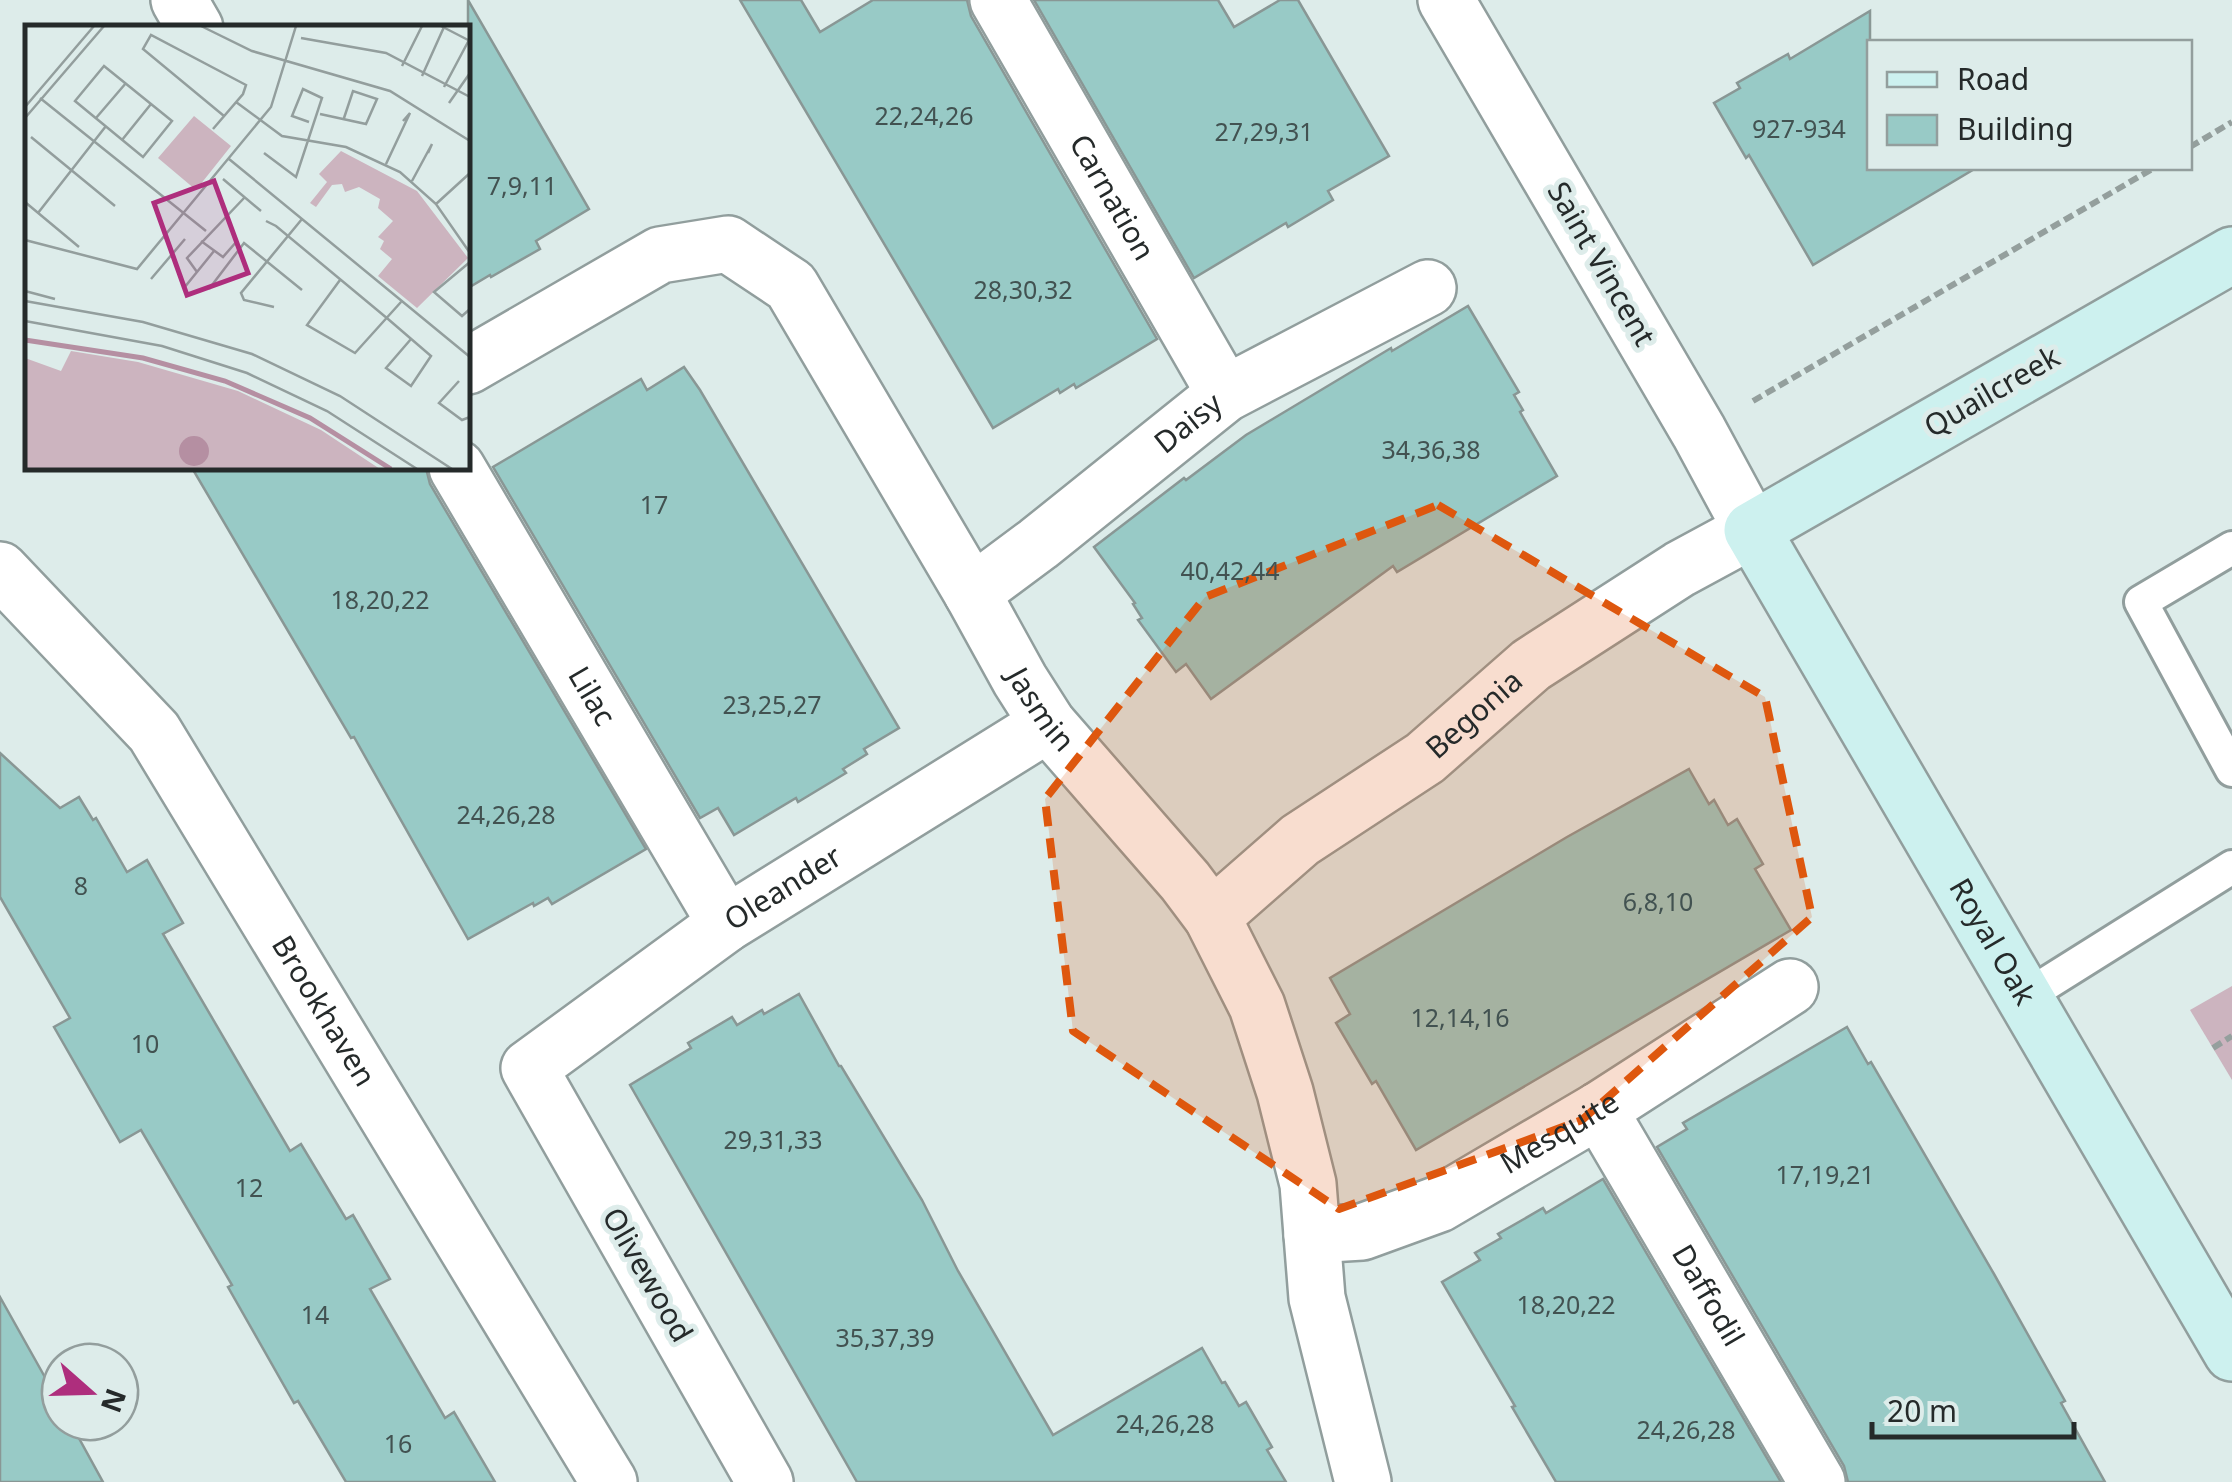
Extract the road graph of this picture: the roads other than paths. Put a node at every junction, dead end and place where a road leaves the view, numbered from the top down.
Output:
1 (178, 0) edge
2 (998, 0) edge
3 (1446, 0) edge
4 (193, 25) edge
5 (2232, 254) edge
6 (1428, 288) dead end
7 (470, 365) edge
8 (1225, 394) junction
9 (458, 470) edge
10 (1752, 530) junction
11 (2232, 548) edge
12 (0, 570) edge
13 (972, 593) junction
14 (1048, 724) junction
15 (2232, 770) edge
16 (2232, 868) edge
17 (1212, 917) junction
18 (726, 924) junction
19 (1790, 987) dead end
20 (2024, 997) junction
21 (529, 1068) joint
22 (1599, 1110) junction
23 (1312, 1235) junction
24 (2232, 1353) edge
25 (609, 1482) edge
26 (765, 1482) edge
27 (1363, 1482) edge
28 (1817, 1482) edge

1 - 4 street
2 - 8 street, Carnation
3 - 10 street, Saint Vincent
5 - 10 street, Quailcreek
6 - 8 street, Daisy
7 - 13 street, Jasmin
8 - 13 street, Daisy
9 - 18 street, Lilac
10 - 17 street, Begonia
10 - 20 street, Royal Oak
11 - 15 lane
12 - 25 street, Brookhaven
13 - 14 street, Jasmin
14 - 17 street, Jasmin
14 - 18 street, Oleander
16 - 20 lane
17 - 23 street, Jasmin
18 - 21 street, Oleander
19 - 22 street, Mesquite
20 - 24 street, Royal Oak
21 - 26 street, Olivewood
22 - 23 street, Mesquite
22 - 28 street, Daffodil
23 - 27 street, Jasmin

